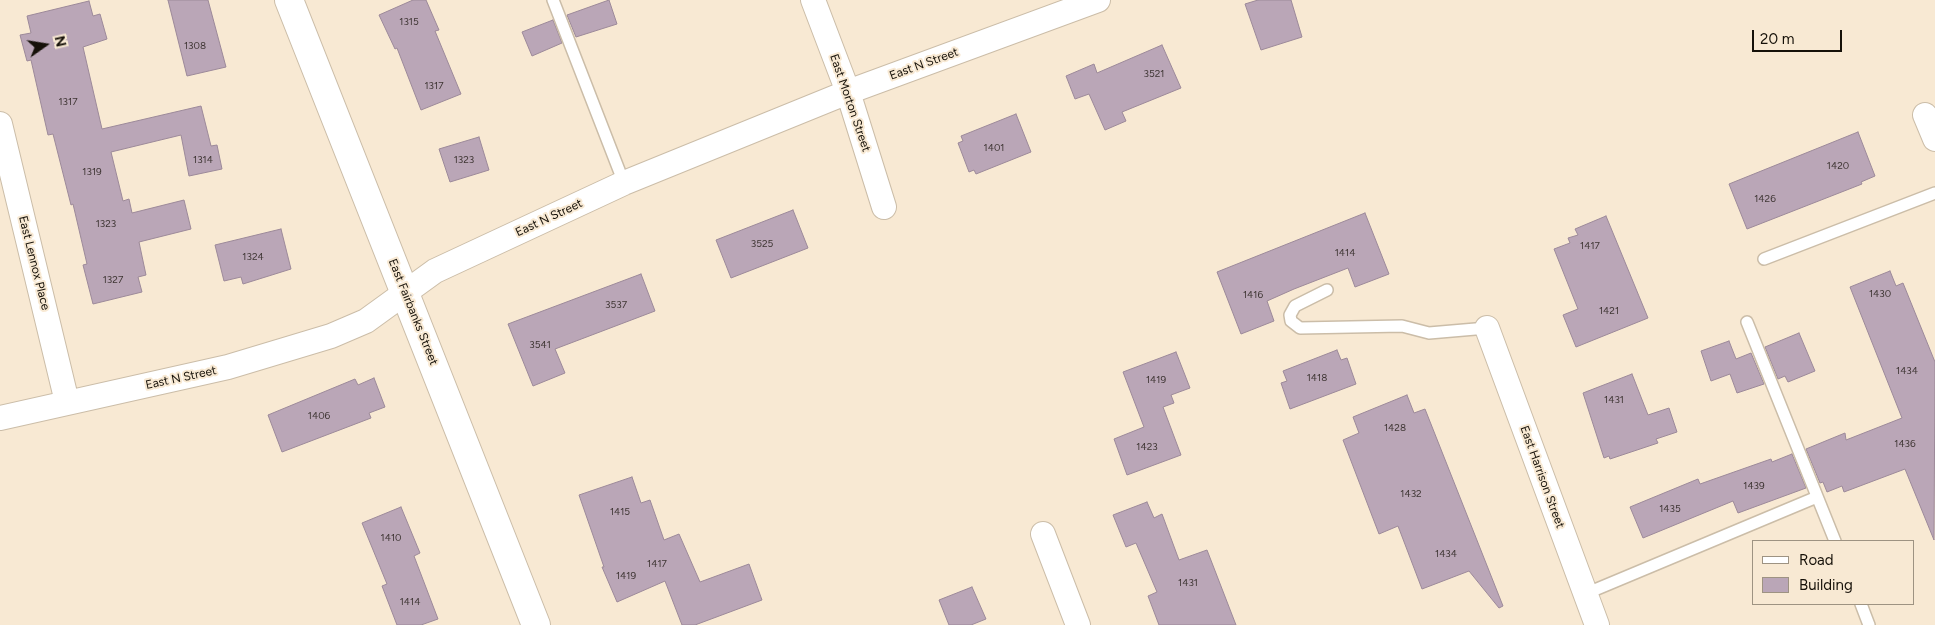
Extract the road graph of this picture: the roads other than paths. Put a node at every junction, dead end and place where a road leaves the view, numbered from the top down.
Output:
1 (289, 0) edge
2 (554, 0) edge
3 (813, 0) edge
4 (1091, 1) edge
5 (848, 92) junction
6 (1925, 115) dead end
7 (1, 135) edge
8 (1935, 139) edge
9 (624, 183) junction
10 (1935, 193) edge
11 (884, 206) dead end
12 (1764, 259) dead end
13 (1327, 290) dead end
14 (405, 293) junction
15 (1747, 322) dead end
16 (1487, 328) joint
17 (67, 402) junction
18 (0, 418) edge
19 (1817, 497) junction
20 (1043, 534) dead end
21 (1835, 540) edge
22 (1585, 594) junction
23 (1861, 605) edge
24 (536, 625) edge
25 (1078, 625) edge
26 (1596, 625) edge
27 (1869, 625) edge

1 - 14 street, East Fairbanks Street
2 - 9 lane
3 - 5 street, East Morton Street
4 - 5 street, East N Street
5 - 9 street, East N Street
5 - 11 street, East Morton Street
6 - 8 street
7 - 17 street, East Lennox Place
9 - 14 street, East N Street
10 - 12 lane
13 - 16 lane
14 - 17 street, East N Street
14 - 24 street, East Fairbanks Street
15 - 19 lane
16 - 22 street, East Harrison Street
17 - 18 street, East N Street
19 - 21 lane
19 - 22 lane
20 - 25 street
22 - 26 street, East Harrison Street
23 - 27 lane

